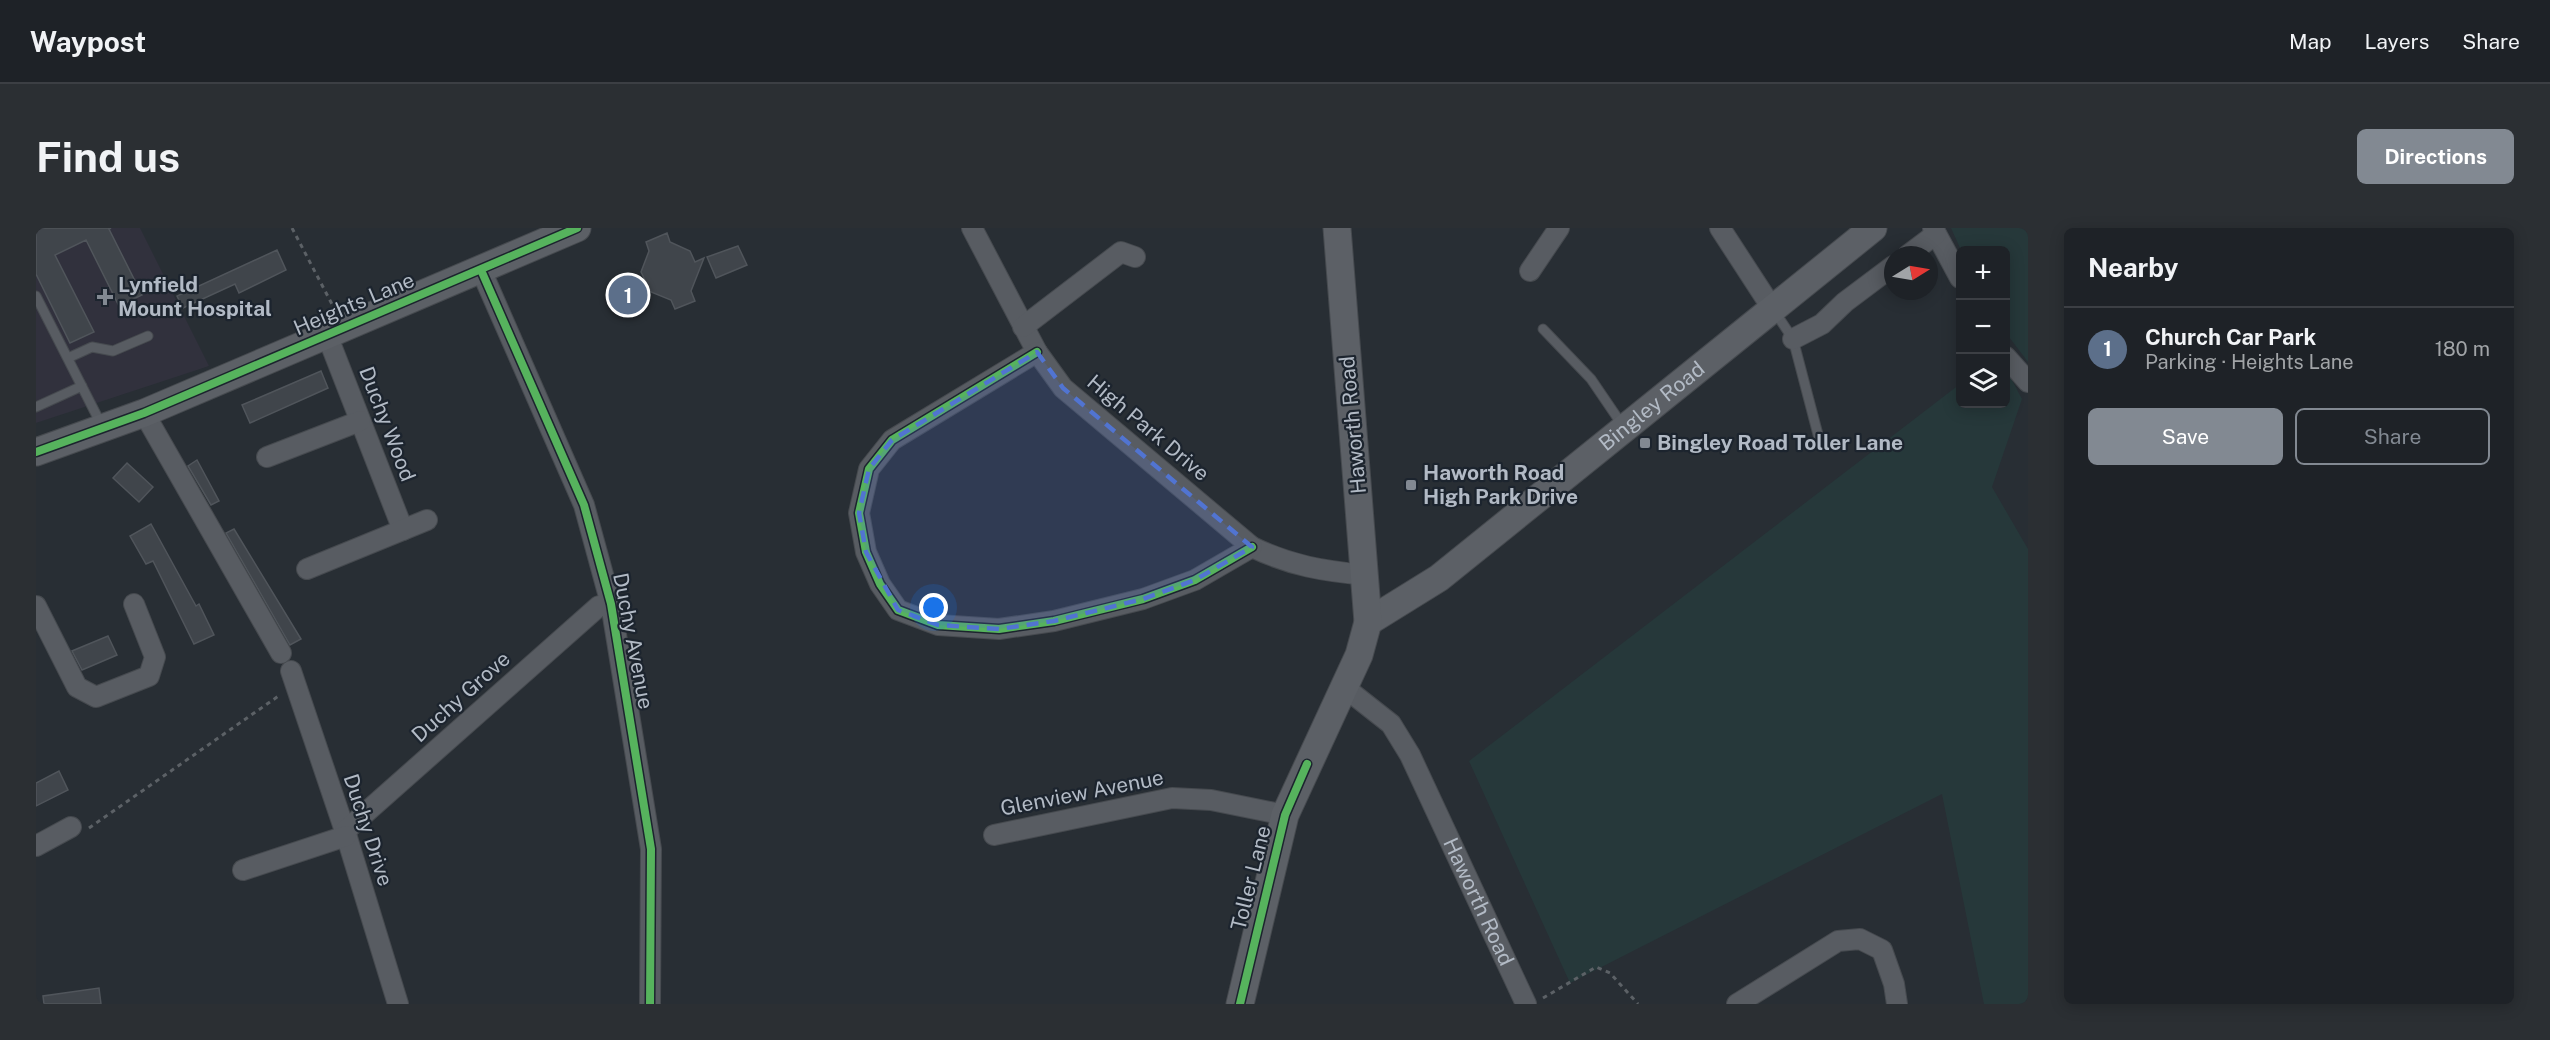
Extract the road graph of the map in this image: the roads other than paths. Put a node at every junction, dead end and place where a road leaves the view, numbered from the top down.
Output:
1 (577, 228) edge
2 (972, 228) edge
3 (1337, 228) edge
4 (1559, 228) edge
5 (1720, 228) edge
6 (1873, 228) edge
7 (1935, 231) edge
8 (1918, 246) edge
9 (1135, 257) dead end
10 (481, 270) junction
11 (1956, 270) edge
12 (1530, 271) dead end
13 (1884, 273) edge
14 (36, 296) edge
15 (1772, 308) junction
16 (1023, 327) junction
17 (1543, 329) dead end
18 (336, 332) junction
19 (148, 336) dead end
20 (1793, 339) junction
21 (1036, 352) junction
22 (68, 358) junction
23 (2010, 362) edge
24 (2028, 382) edge
25 (82, 386) junction
26 (36, 407) edge
27 (144, 413) junction
28 (360, 421) junction
29 (103, 428) junction
30 (1624, 428) junction
31 (1821, 446) dead end
32 (36, 452) edge
33 (267, 457) dead end
34 (427, 520) dead end
35 (403, 530) junction
36 (1252, 547) junction
37 (307, 569) dead end
38 (1366, 575) junction
39 (134, 604) dead end
40 (611, 604) junction
41 (36, 606) edge
42 (1368, 622) junction
43 (281, 653) dead end
44 (292, 678) road end
45 (1344, 687) junction
46 (1285, 816) junction
47 (71, 827) road end
48 (346, 834) junction
49 (994, 835) dead end
50 (36, 846) edge
51 (243, 870) dead end
52 (1534, 1001) edge
53 (398, 1004) edge
54 (650, 1004) edge
55 (1240, 1004) edge
56 (1737, 1004) edge
57 (1897, 1004) edge

1 - 10 main road, Heights Lane
2 - 16 street, High Park Drive
3 - 38 main road, Haworth Road
4 - 12 street
5 - 15 street
6 - 15 main road, Bingley Road
7 - 8 street
7 - 11 street
9 - 16 street
10 - 18 main road, Heights Lane
10 - 40 street, Duchy Avenue
13 - 20 street
14 - 22 lane
15 - 20 lane
15 - 30 main road, Bingley Road
16 - 21 street, High Park Drive
17 - 30 lane
18 - 27 main road, Heights Lane
18 - 28 street, Duchy Wood
19 - 22 lane
20 - 31 lane
21 - 36 street, High Park Drive
21 - 36 street
22 - 25 lane
23 - 24 street
25 - 26 lane
25 - 29 lane
27 - 29 main road, Heights Lane
27 - 43 street
28 - 33 street
28 - 35 street, Duchy Wood
29 - 32 main road, Heights Lane
30 - 42 main road, Bingley Road
34 - 35 street
35 - 37 street
36 - 38 street, High Park Drive
38 - 42 main road, Haworth Road
39 - 41 street
40 - 48 street, Duchy Grove
40 - 54 street, Duchy Avenue
42 - 45 main road, Toller Lane
44 - 48 street, Duchy Drive
45 - 46 main road, Toller Lane
45 - 52 street, Haworth Road
46 - 49 street, Glenview Avenue
46 - 55 main road, Toller Lane
47 - 50 street
48 - 51 street
48 - 53 street, Duchy Drive
56 - 57 street

